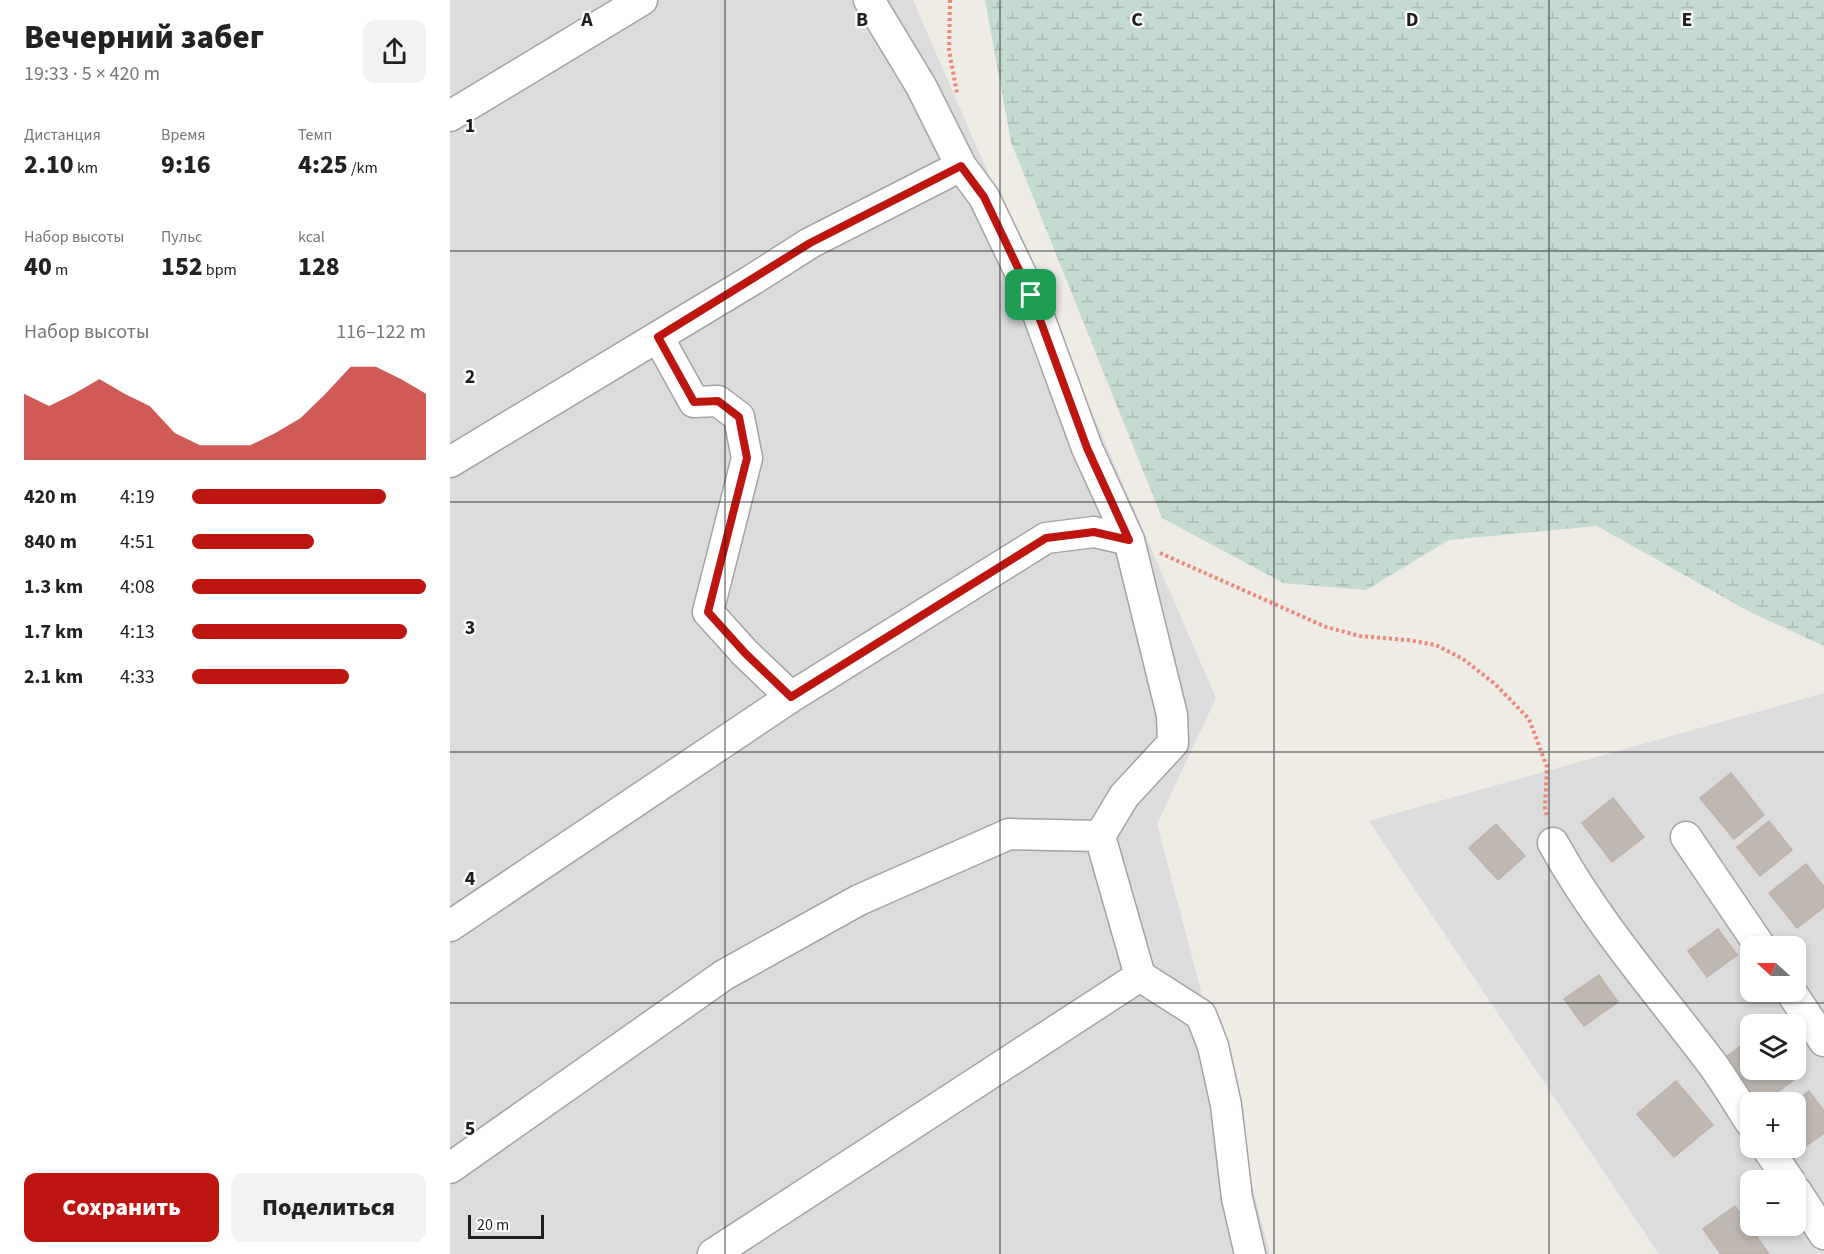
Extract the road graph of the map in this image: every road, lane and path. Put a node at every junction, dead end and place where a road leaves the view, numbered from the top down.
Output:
1 (642, 0) edge
2 (869, 0) edge
3 (950, 0) edge
4 (958, 99) dead end
5 (450, 116) edge
6 (961, 166) junction
7 (658, 337) junction
8 (450, 462) edge
9 (1129, 540) junction
10 (791, 697) junction
11 (1100, 836) junction
12 (1686, 837) dead end
13 (1553, 843) joint
14 (450, 926) edge
15 (1753, 936) edge
16 (1140, 976) junction
17 (1798, 1002) edge
18 (1824, 1041) edge
19 (1740, 1106) edge
20 (450, 1168) edge
21 (1806, 1206) edge
22 (1824, 1234) edge
23 (713, 1254) edge
24 (1250, 1254) edge

1 - 5 street
2 - 6 street
3 - 4 path
6 - 7 street
6 - 9 street
7 - 8 street
7 - 10 street
9 - 10 street
9 - 11 street
9 - 13 path
10 - 14 street
11 - 16 street
11 - 20 street
12 - 15 street
13 - 19 street
16 - 23 street
16 - 24 street
17 - 18 street
21 - 22 street

